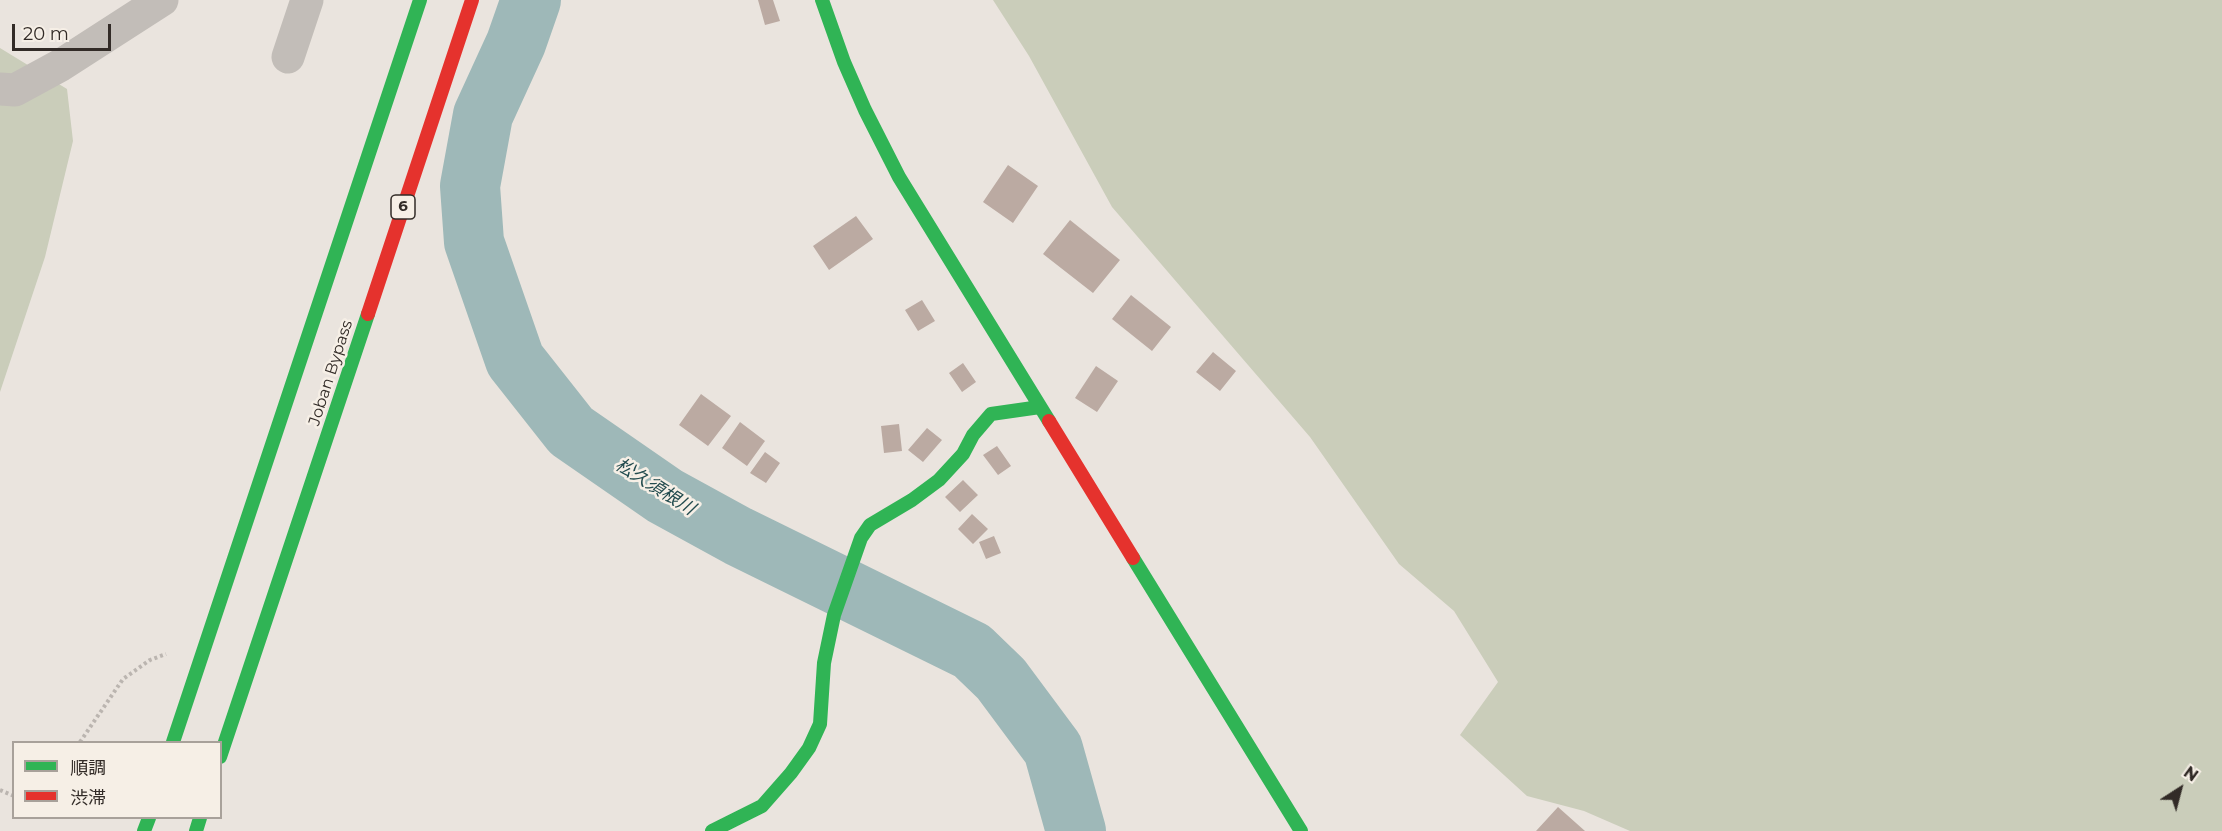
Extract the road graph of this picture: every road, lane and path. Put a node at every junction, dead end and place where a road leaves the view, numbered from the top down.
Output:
1 (162, 0) edge
2 (307, 0) edge
3 (420, 0) edge
4 (472, 0) edge
5 (822, 0) edge
6 (288, 57) dead end
7 (0, 89) edge
8 (1040, 406) junction
9 (166, 654) dead end
10 (81, 741) edge
11 (173, 741) edge
12 (222, 751) edge
13 (712, 831) edge
14 (1301, 831) edge

1 - 7 street
2 - 6 street
3 - 11 main road, Joban Bypass
4 - 12 main road, Joban Bypass / 6
5 - 8 main road
8 - 13 main road
8 - 14 main road
9 - 10 path

